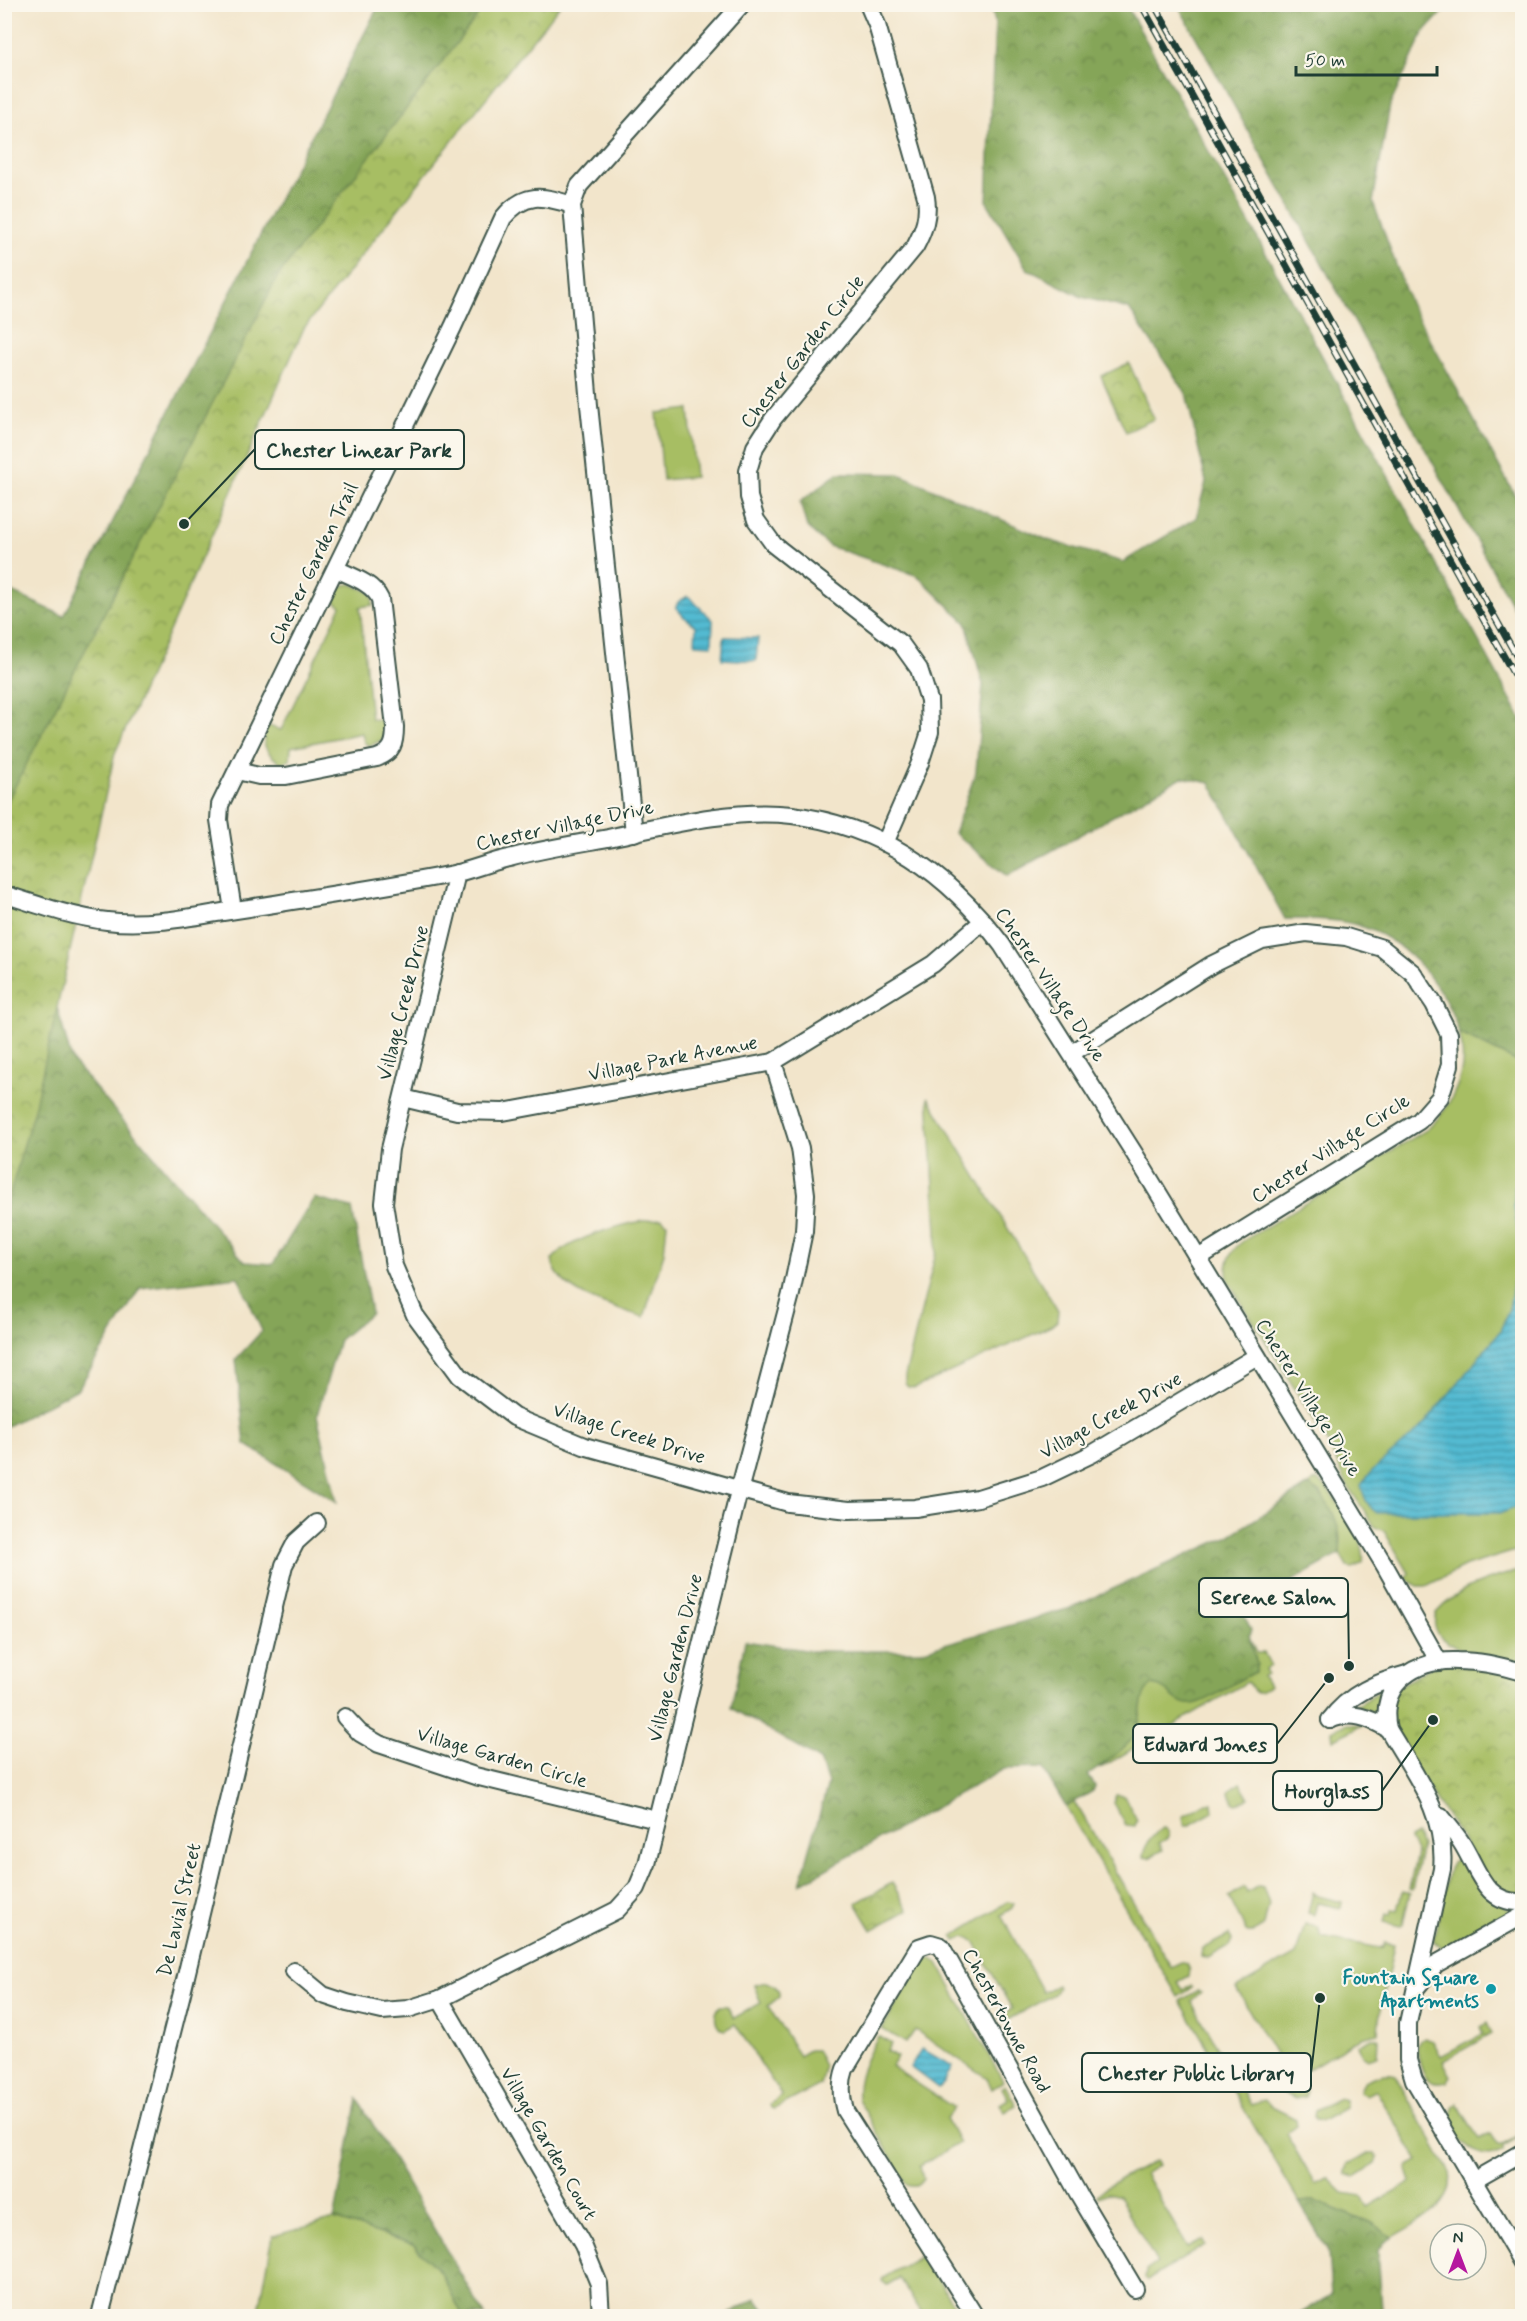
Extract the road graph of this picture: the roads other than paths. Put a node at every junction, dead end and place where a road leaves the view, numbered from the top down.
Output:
1 (742, 4) edge
2 (868, 4) edge
3 (572, 205) junction
4 (336, 569) junction
5 (237, 771) junction
6 (633, 832) junction
7 (885, 843) junction
8 (457, 873) junction
9 (4, 894) edge
10 (233, 910) junction
11 (983, 921) junction
12 (1072, 1053) junction
13 (773, 1062) junction
14 (403, 1098) junction
15 (1198, 1258) junction
16 (1257, 1356) junction
17 (739, 1491) junction
18 (317, 1523) dead end
19 (1439, 1662) junction
20 (1522, 1672) edge
21 (1410, 1673) junction
22 (345, 1717) dead end
23 (1388, 1729) junction
24 (1434, 1808) junction
25 (657, 1820) junction
26 (1522, 1902) edge
27 (1522, 1916) edge
28 (294, 1971) dead end
29 (1414, 1991) junction
30 (440, 1999) junction
31 (1522, 2153) edge
32 (1473, 2181) junction
33 (1522, 2263) edge
34 (1135, 2289) dead end
35 (100, 2316) edge
36 (601, 2316) edge
37 (975, 2316) edge

1 - 3 street
2 - 7 street, Chester Garden Circle
3 - 4 street, Chester Garden Trail
3 - 6 street
4 - 5 street, Chester Garden Trail
4 - 5 street
5 - 10 street, Chester Garden Trail
6 - 7 street, Chester Village Drive
6 - 8 street, Chester Village Drive
7 - 11 street, Chester Village Drive
8 - 10 street, Chester Village Drive
8 - 14 street, Village Creek Drive
9 - 10 street, Chester Village Drive
11 - 12 street, Chester Village Drive
11 - 13 street, Village Park Avenue
12 - 15 street, Chester Village Drive
12 - 15 street, Chester Village Circle
13 - 14 street, Village Park Avenue
13 - 17 street, Village Garden Drive
14 - 17 street, Village Creek Drive
15 - 16 street, Chester Village Drive
16 - 17 street, Village Creek Drive
16 - 19 street, Chester Village Drive
17 - 25 street, Village Garden Drive
18 - 35 street, De Lavial Street
19 - 20 street
19 - 21 street
21 - 23 street
21 - 23 street
22 - 25 street, Village Garden Circle
23 - 24 street
24 - 26 street
24 - 29 street
25 - 30 street, Village Garden Drive
27 - 29 street
28 - 30 street, Village Garden Drive
29 - 32 street
30 - 36 street, Village Garden Court
31 - 32 street
32 - 33 street
34 - 37 street, Chestertowne Road

